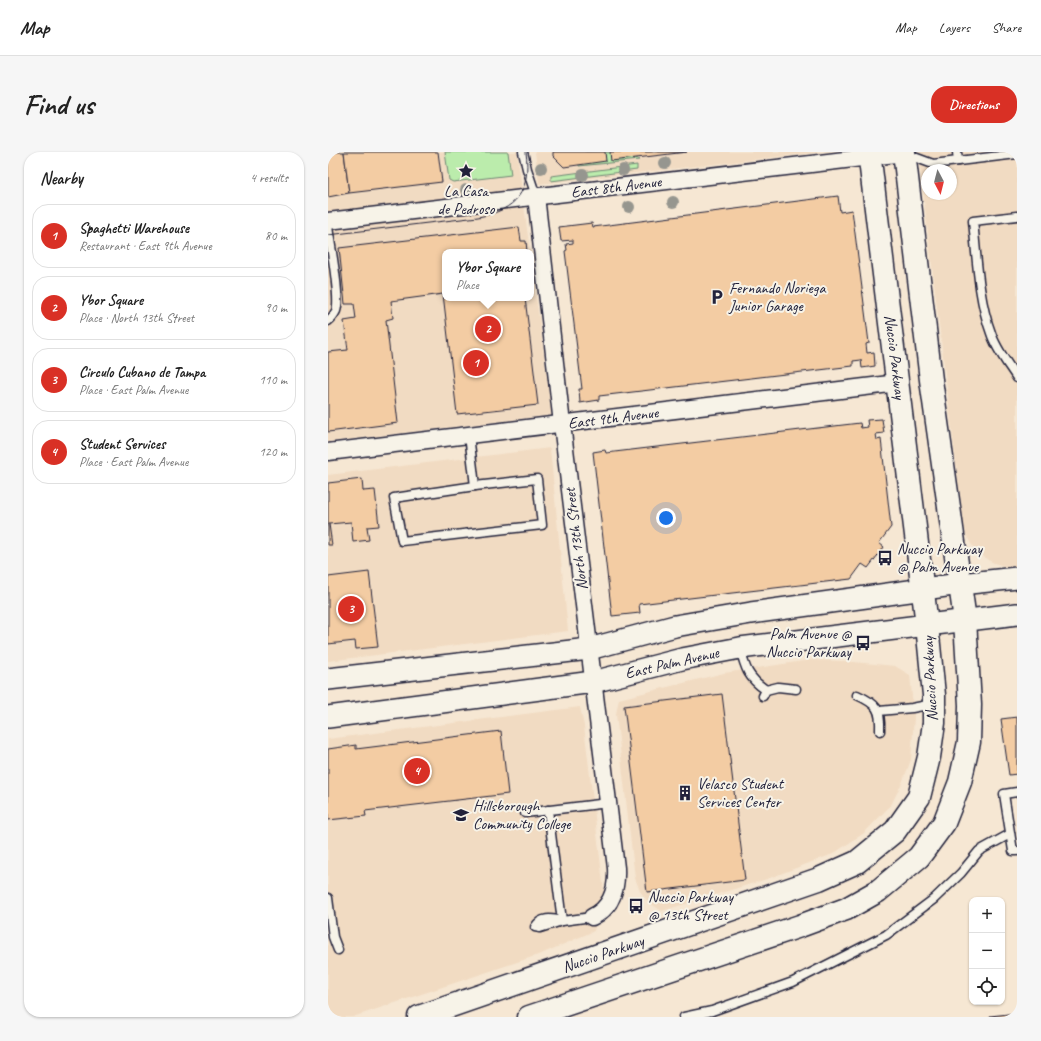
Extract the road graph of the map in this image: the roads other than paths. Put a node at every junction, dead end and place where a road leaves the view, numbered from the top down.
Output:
1 (524, 152) edge
2 (905, 152) edge
3 (957, 152) edge
4 (1017, 154) edge
5 (869, 155) edge
6 (958, 161) junction
7 (536, 196) junction
8 (1017, 216) edge
9 (328, 221) edge
10 (328, 226) edge
11 (328, 321) edge
12 (1017, 378) edge
13 (898, 383) junction
14 (562, 424) junction
15 (469, 435) junction
16 (328, 452) edge
17 (475, 486) junction
18 (1017, 578) edge
19 (960, 584) junction
20 (922, 590) junction
21 (1017, 614) edge
22 (965, 620) junction
23 (927, 625) junction
24 (740, 648) junction
25 (589, 649) junction
26 (328, 679) edge
27 (593, 682) junction
28 (796, 689) dead end
29 (857, 695) dead end
30 (934, 704) junction
31 (879, 711) junction
32 (328, 717) edge
33 (880, 731) dead end
34 (1017, 792) edge
35 (608, 803) junction
36 (548, 810) junction
37 (525, 813) dead end
38 (1010, 834) junction
39 (1017, 851) edge
40 (328, 898) edge
41 (329, 914) edge
42 (592, 917) joint
43 (338, 950) dead end
44 (419, 1017) edge
45 (529, 1017) edge
46 (684, 1017) edge

1 - 7 lane, North 13th Street
2 - 5 street, East 8th Avenue
2 - 6 lane
2 - 19 main road, Nuccio Parkway
3 - 6 lane
4 - 6 lane
5 - 7 street, East 8th Avenue
5 - 13 main road, Nuccio Parkway
7 - 9 street, East 8th Avenue
7 - 14 street, North 13th Street
8 - 12 lane
10 - 11 lane
13 - 14 street, East 9th Avenue
13 - 20 main road, Nuccio Parkway
14 - 15 street, East 9th Avenue
14 - 25 street, North 13th Street
15 - 16 street, East 9th Avenue
15 - 17 lane
17 - 17 lane
18 - 19 street, East Palm Avenue
19 - 20 street, East Palm Avenue
19 - 22 main road, Nuccio Parkway
20 - 23 main road, Nuccio Parkway
20 - 25 street, East Palm Avenue
21 - 22 street, East Palm Avenue
22 - 23 street, East Palm Avenue
22 - 45 main road, Nuccio Parkway
23 - 24 street, East Palm Avenue
23 - 30 main road, Nuccio Parkway
24 - 27 street, East Palm Avenue
24 - 28 lane
25 - 26 street, East Palm Avenue
25 - 27 street, North 13th Street
27 - 32 street, East Palm Avenue
27 - 35 street, North 13th Street
29 - 31 lane
30 - 31 lane
30 - 44 main road, Nuccio Parkway
31 - 33 lane
34 - 38 lane
35 - 36 lane
35 - 42 street, North 13th Street
36 - 37 lane
36 - 42 lane
38 - 39 lane
38 - 46 lane
40 - 41 lane
41 - 43 lane

